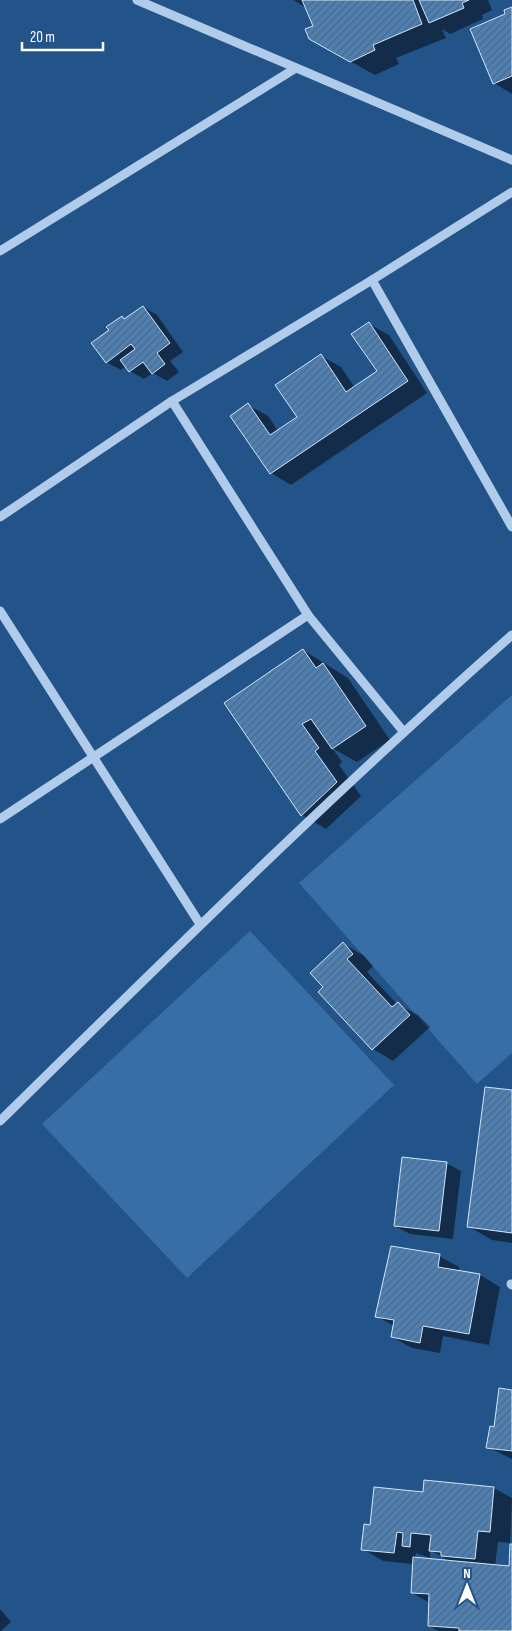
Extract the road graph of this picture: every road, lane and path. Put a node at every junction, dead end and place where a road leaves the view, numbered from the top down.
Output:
1 (137, 0) edge
2 (296, 68) junction
3 (512, 160) edge
4 (512, 192) edge
5 (0, 251) edge
6 (372, 280) junction
7 (172, 401) junction
8 (0, 517) edge
9 (512, 527) edge
10 (0, 611) edge
11 (308, 616) junction
12 (512, 635) edge
13 (403, 731) junction
14 (95, 757) junction
15 (0, 819) edge
16 (200, 924) junction
17 (0, 1121) edge

1 - 2 street
2 - 3 street
2 - 5 street
4 - 6 street
6 - 7 street
6 - 9 street
7 - 8 street
7 - 11 street
10 - 14 street
11 - 13 street
11 - 14 street
12 - 13 street
13 - 16 street
14 - 15 street
14 - 16 street
16 - 17 street

